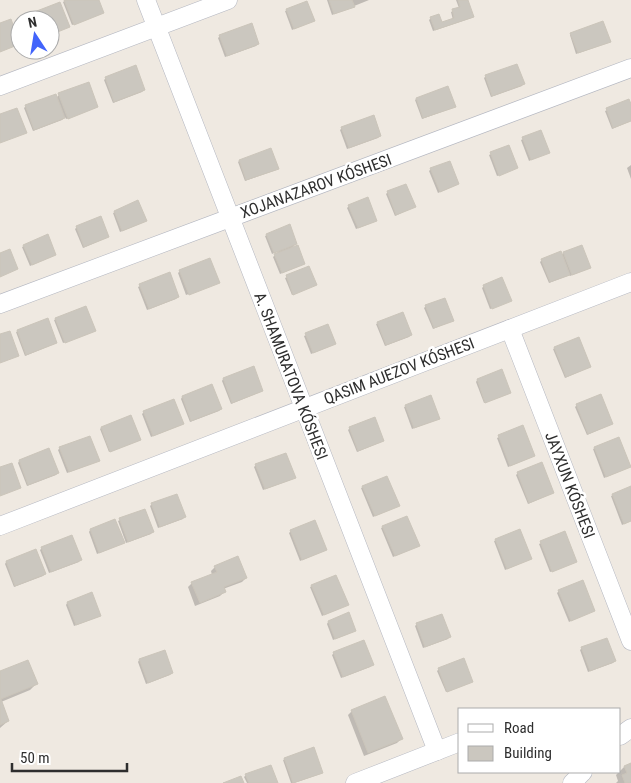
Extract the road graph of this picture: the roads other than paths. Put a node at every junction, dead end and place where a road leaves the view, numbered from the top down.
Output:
1 (146, 0) edge
2 (228, 0) edge
3 (157, 28) junction
4 (631, 68) edge
5 (0, 86) edge
6 (230, 218) junction
7 (631, 282) edge
8 (0, 304) edge
9 (510, 329) junction
10 (304, 408) junction
11 (0, 526) edge
12 (631, 641) edge
13 (458, 743) edge
14 (436, 751) junction
15 (582, 773) edge
16 (355, 783) edge
17 (572, 783) edge

1 - 3 street, A. SHAMURATOVA KÓSHESI
2 - 3 street
3 - 5 street
3 - 6 street, A. SHAMURATOVA KÓSHESI
4 - 6 street, XOJANAZAROV KÓSHESI
6 - 8 street, XOJANAZAROV KÓSHESI
6 - 10 street, A. SHAMURATOVA KÓSHESI
7 - 9 street
9 - 10 street
9 - 12 street, JAYXUN KÓSHESI
10 - 11 street
10 - 14 street, A. SHAMURATOVA KÓSHESI
13 - 14 street
14 - 16 street
15 - 17 street

